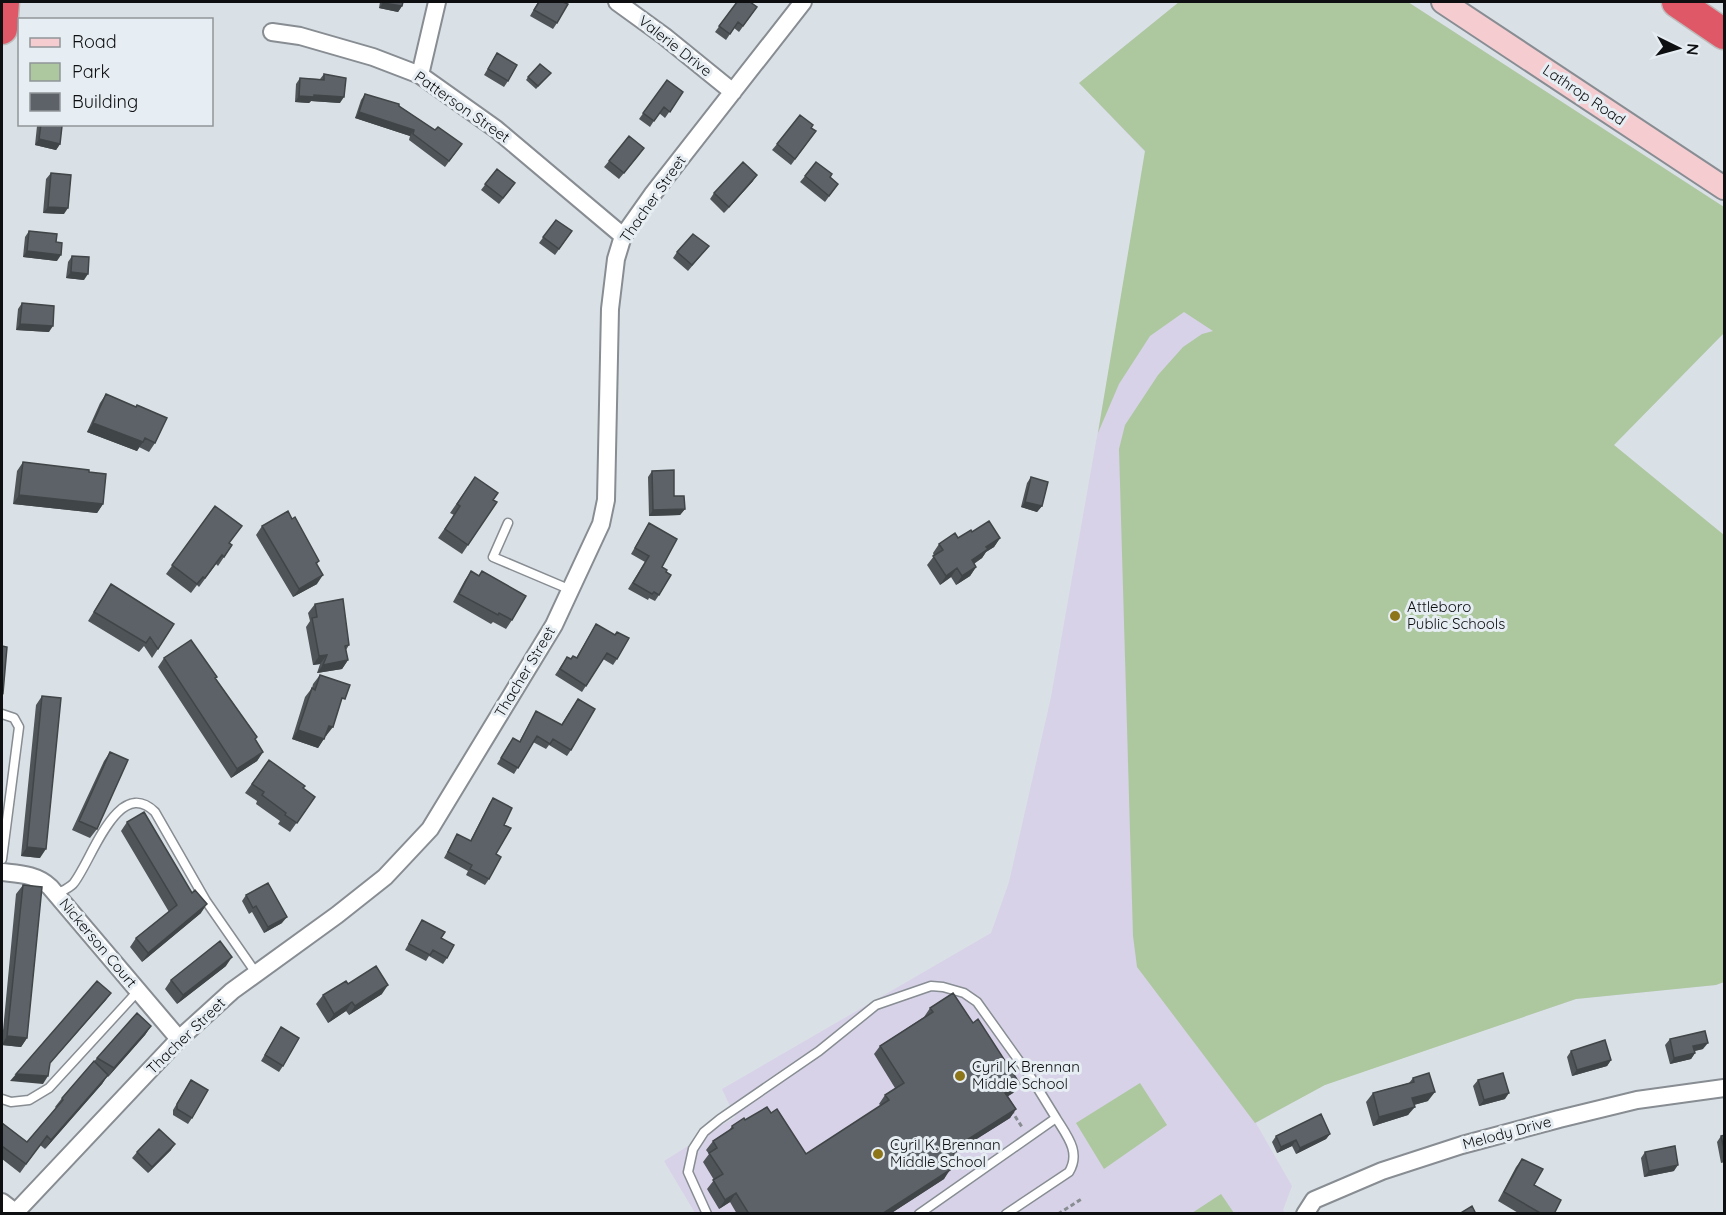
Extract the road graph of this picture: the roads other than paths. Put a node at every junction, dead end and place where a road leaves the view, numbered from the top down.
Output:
1 (437, 2) edge
2 (617, 2) edge
3 (802, 2) edge
4 (1443, 2) edge
5 (1677, 2) edge
6 (272, 32) dead end
7 (1725, 34) edge
8 (420, 75) junction
9 (733, 92) junction
10 (1725, 188) edge
11 (624, 236) junction
12 (508, 523) dead end
13 (572, 590) junction
14 (2, 714) edge
15 (2, 859) edge
16 (2, 872) edge
17 (57, 894) junction
18 (256, 973) junction
19 (138, 991) junction
20 (179, 1039) junction
21 (1725, 1088) edge
22 (2, 1099) edge
23 (1056, 1118) junction
24 (10, 1209) edge
25 (707, 1214) edge
26 (919, 1214) edge
27 (1006, 1214) edge
28 (1305, 1214) edge

1 - 8 street
2 - 9 street, Valerie Drive
3 - 9 street, Thacher Street
4 - 10 main road, Lathrop Road
5 - 7 highway
6 - 8 street, Patterson Street
8 - 11 street, Patterson Street
9 - 11 street, Thacher Street
11 - 13 street, Thacher Street
12 - 13 lane
13 - 18 street, Thacher Street
14 - 15 lane
16 - 17 street, Nickerson Court
17 - 18 lane
17 - 19 street, Nickerson Court
18 - 20 street, Thacher Street
19 - 20 street, Nickerson Court
19 - 22 lane
20 - 24 street, Thacher Street
21 - 28 street, Melody Drive
23 - 25 lane
23 - 26 lane
23 - 27 lane

